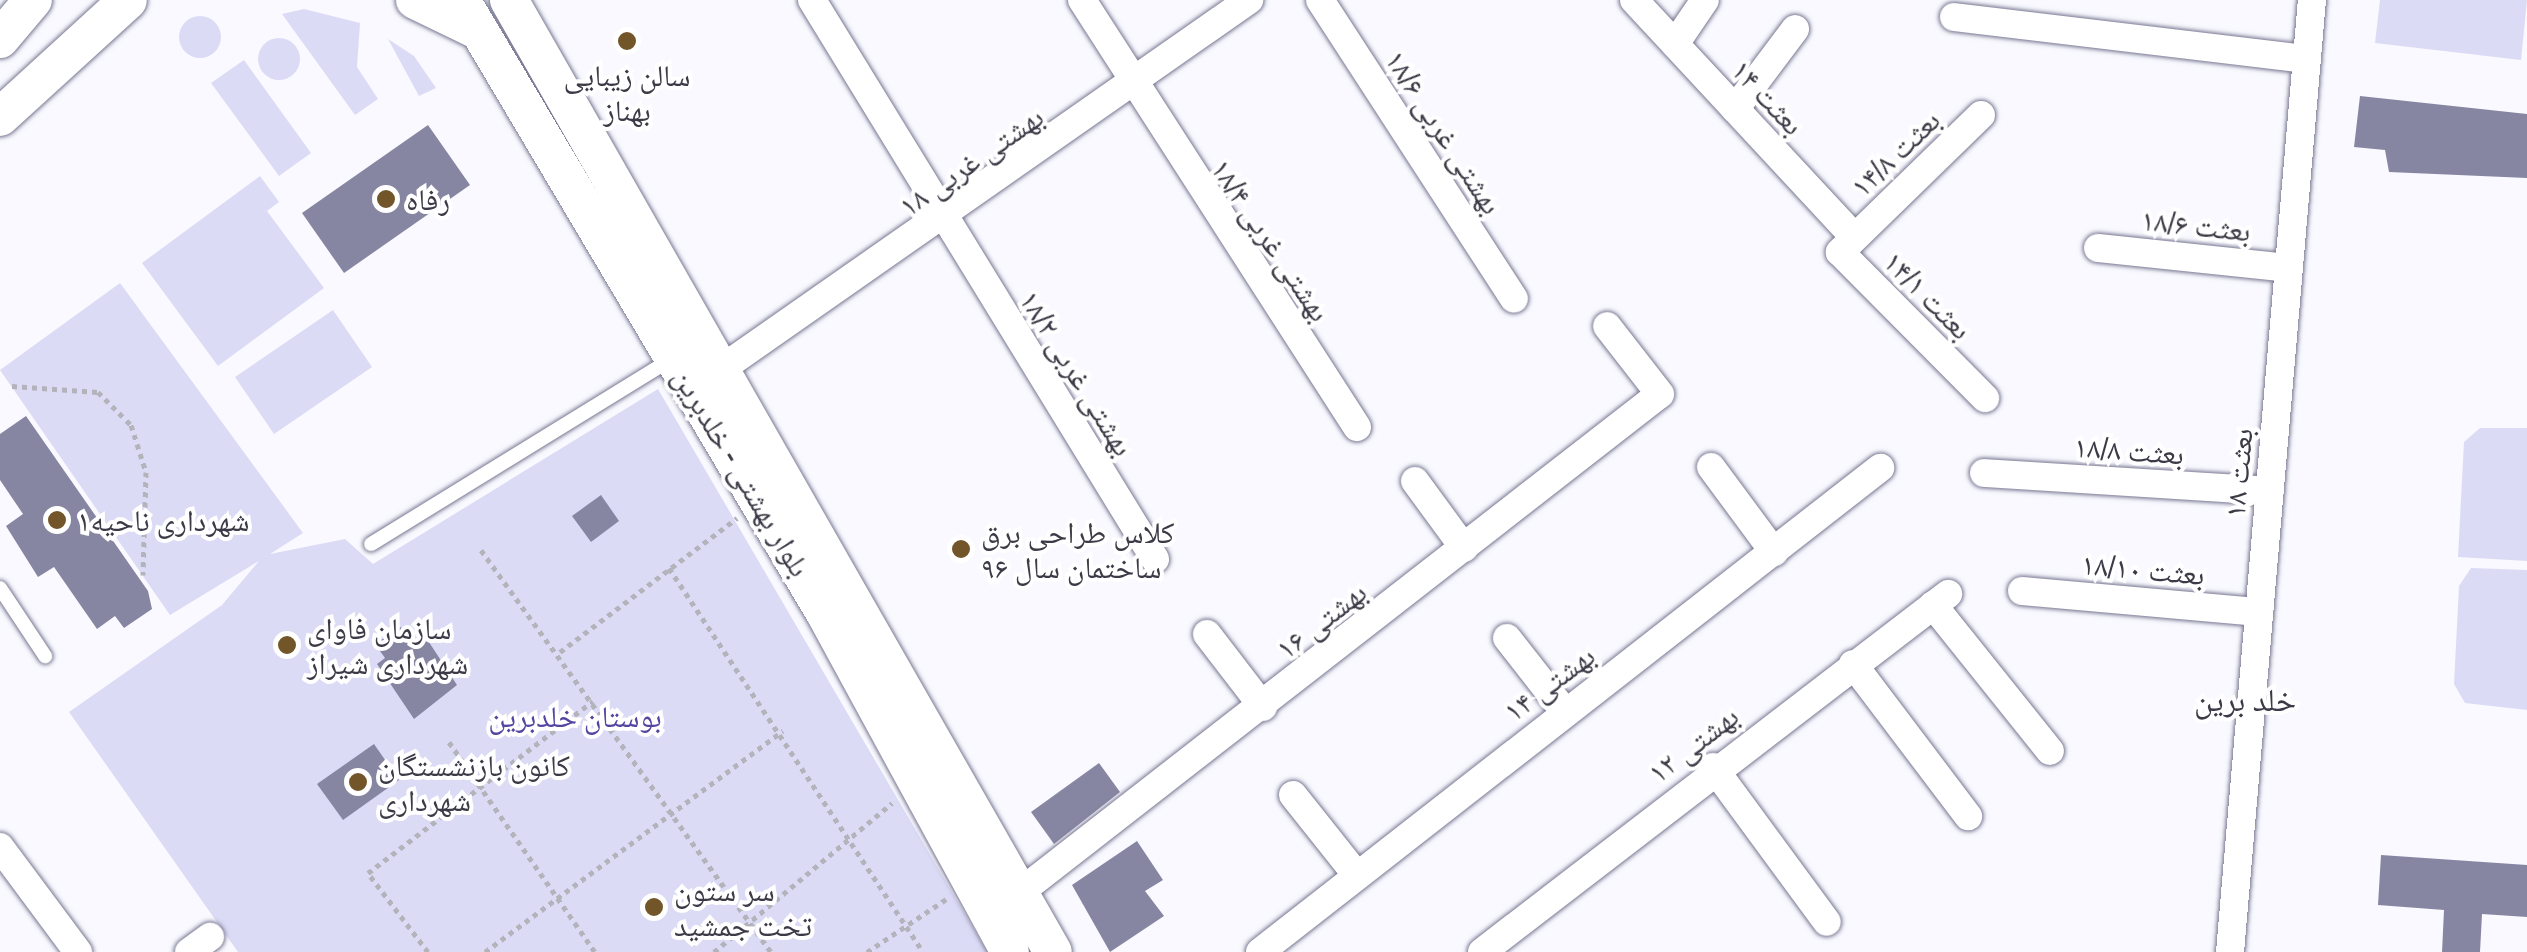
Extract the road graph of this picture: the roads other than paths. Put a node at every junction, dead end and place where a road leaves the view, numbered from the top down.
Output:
1 (128, 0) edge
2 (415, 0) edge
3 (509, 0) edge
4 (812, 0) edge
5 (1082, 0) edge
6 (1320, 0) edge
7 (1634, 0) edge
8 (1705, 0) edge
9 (2312, 0) edge
10 (1246, 1) edge
11 (29, 2) edge
12 (470, 16) edge
13 (1954, 17) dead end
14 (1795, 30) dead end
15 (0, 39) edge
16 (1675, 44) junction
17 (2306, 60) junction
18 (558, 86) junction
19 (1131, 89) junction
20 (526, 106) junction
21 (1735, 109) junction
22 (1981, 115) dead end
23 (0, 117) edge
24 (944, 220) junction
25 (1854, 238) junction
26 (2098, 248) dead end
27 (2288, 268) junction
28 (1514, 299) dead end
29 (1607, 326) dead end
30 (674, 358) junction
31 (724, 367) junction
32 (1986, 398) dead end
33 (1357, 427) dead end
34 (1711, 468) dead end
35 (1880, 468) dead end
36 (1984, 473) dead end
37 (1415, 482) dead end
38 (2269, 491) junction
39 (371, 544) dead end
40 (1464, 548) junction
41 (1774, 552) junction
42 (1155, 560) dead end
43 (0, 588) edge
44 (2022, 591) dead end
45 (2259, 612) junction
46 (1207, 634) dead end
47 (1507, 638) dead end
48 (45, 656) dead end
49 (1853, 664) junction
50 (1263, 707) junction
51 (1565, 712) junction
52 (2050, 751) dead end
53 (1714, 768) junction
54 (1293, 794) dead end
55 (1968, 816) dead end
56 (0, 847) edge
57 (1355, 873) junction
58 (1019, 894) junction
59 (1827, 922) dead end
60 (78, 952) edge
61 (1010, 952) edge
62 (1053, 952) edge
63 (1260, 952) edge
64 (1482, 952) edge
65 (2230, 952) edge

1 - 23 main road
2 - 12 main road
3 - 18 main road, بلوار بهشتی - خلدبرین
4 - 24 street, بهشتی غربی ۱۸/۲
5 - 19 street, بهشتی غربی ۱۸/۴
6 - 28 street, بهشتی غربی ۱۸/۶
7 - 16 street, بعثت ۱۴
8 - 16 street
9 - 17 street, بعثت ۱۸
10 - 19 street, بهشتی غربی ۱۸
11 - 15 main road
12 - 20 main road, بلوار بهشتی - خلدبرین
13 - 17 street
14 - 21 street
16 - 21 street, بعثت ۱۴
17 - 27 street, بعثت ۱۸
18 - 20 main road
18 - 31 main road, بلوار بهشتی - خلدبرین
19 - 24 street, بهشتی غربی ۱۸
19 - 33 street, بهشتی غربی ۱۸/۴
20 - 30 main road, بلوار بهشتی - خلدبرین
21 - 25 street, بعثت ۱۴
22 - 25 street, ۱۴/۸ بعثت
24 - 31 street, بهشتی غربی ۱۸
24 - 42 street, بهشتی غربی ۱۸/۲
25 - 32 street, ۱۴/۱ بعثت
26 - 27 street, ۱۸/۶ بعثت
27 - 38 street, بعثت ۱۸
29 - 40 street, ۱۶ بهشتی
30 - 39 lane
30 - 61 main road, بلوار بهشتی - خلدبرین
31 - 58 main road, بلوار بهشتی - خلدبرین
34 - 41 street
35 - 41 street, ۱۴ بهشتی
36 - 38 street, ۱۸/۸ بعثت
37 - 40 street
38 - 45 street, بعثت ۱۸
40 - 50 street, ۱۶ بهشتی
41 - 51 street, ۱۴ بهشتی
43 - 48 lane
44 - 45 street, ۱۸/۱۰ بعثت
45 - 65 street, بعثت ۱۸
46 - 50 street
47 - 51 street
49 - 52 street, ۱۲ بهشتی
49 - 53 street, ۱۲ بهشتی
49 - 55 street
50 - 58 street, ۱۶ بهشتی
51 - 57 street, ۱۴ بهشتی
53 - 59 street
53 - 64 street, ۱۲ بهشتی
54 - 57 street
56 - 60 street
57 - 63 street, ۱۴ بهشتی
58 - 62 main road, بلوار بهشتی - خلدبرین

